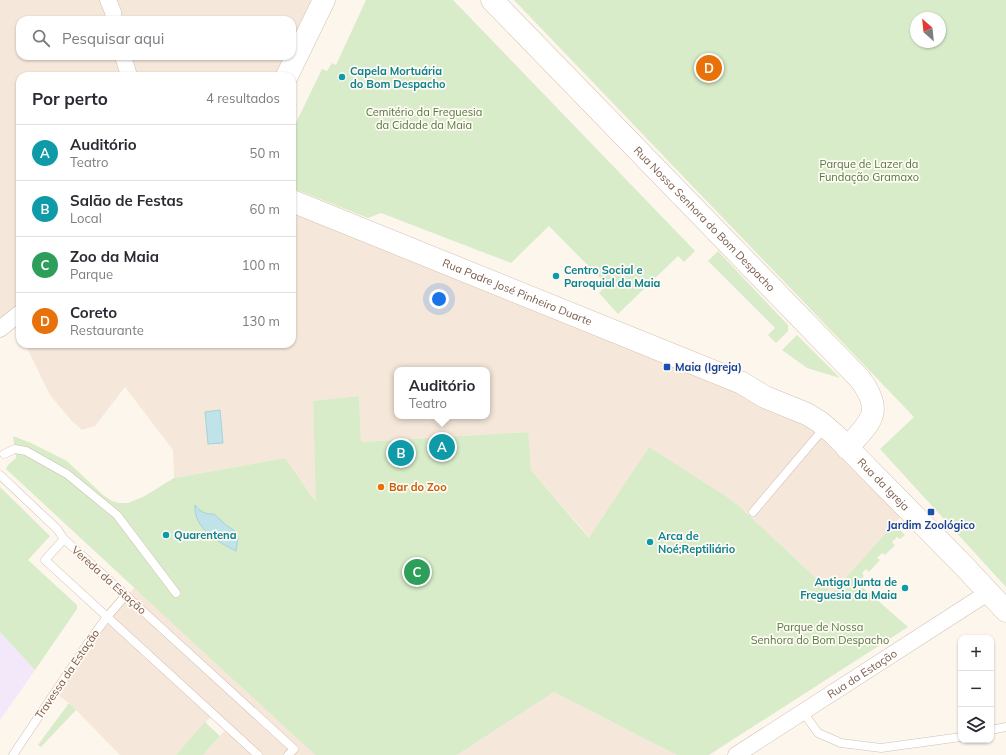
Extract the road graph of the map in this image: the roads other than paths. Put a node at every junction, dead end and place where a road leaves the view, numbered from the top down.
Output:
1 (108, 0) edge
2 (324, 0) edge
3 (492, 0) edge
4 (114, 16) edge
5 (296, 58) edge
6 (123, 60) edge
7 (295, 60) edge
8 (128, 72) edge
9 (289, 72) edge
10 (296, 203) edge
11 (16, 316) edge
12 (0, 329) edge
13 (742, 383) joint
14 (825, 426) junction
15 (847, 448) junction
16 (4, 454) dead end
17 (0, 475) edge
18 (753, 512) dead end
19 (64, 539) junction
20 (989, 592) junction
21 (176, 593) dead end
22 (126, 595) junction
23 (1006, 611) edge
24 (107, 616) junction
25 (803, 712) junction
26 (1006, 727) edge
27 (994, 729) edge
28 (958, 737) edge
29 (13, 755) edge
30 (258, 755) edge
31 (288, 755) edge
32 (736, 755) edge

1 - 4 street
2 - 5 main road
3 - 15 main road, Rua Nossa Senhora do Bom Despacho
6 - 8 street
7 - 9 main road
10 - 13 main road, Rua Padre José Pinheiro Duarte
11 - 12 street
13 - 14 main road, Rua da Igreja
14 - 15 main road, Rua da Igreja
14 - 18 lane
15 - 20 main road, Rua da Igreja
16 - 21 lane
17 - 19 lane
19 - 22 lane, Vereda da Estação
19 - 24 lane, Vereda da Estação
20 - 23 main road, Rua da Igreja
20 - 25 street, Rua da Estação
22 - 24 lane, Travessa da Estação
22 - 31 lane, Vereda da Estação
24 - 29 lane, Travessa da Estação
24 - 30 lane, Vereda da Estação
25 - 28 lane
25 - 32 street, Rua da Estação
26 - 27 lane

